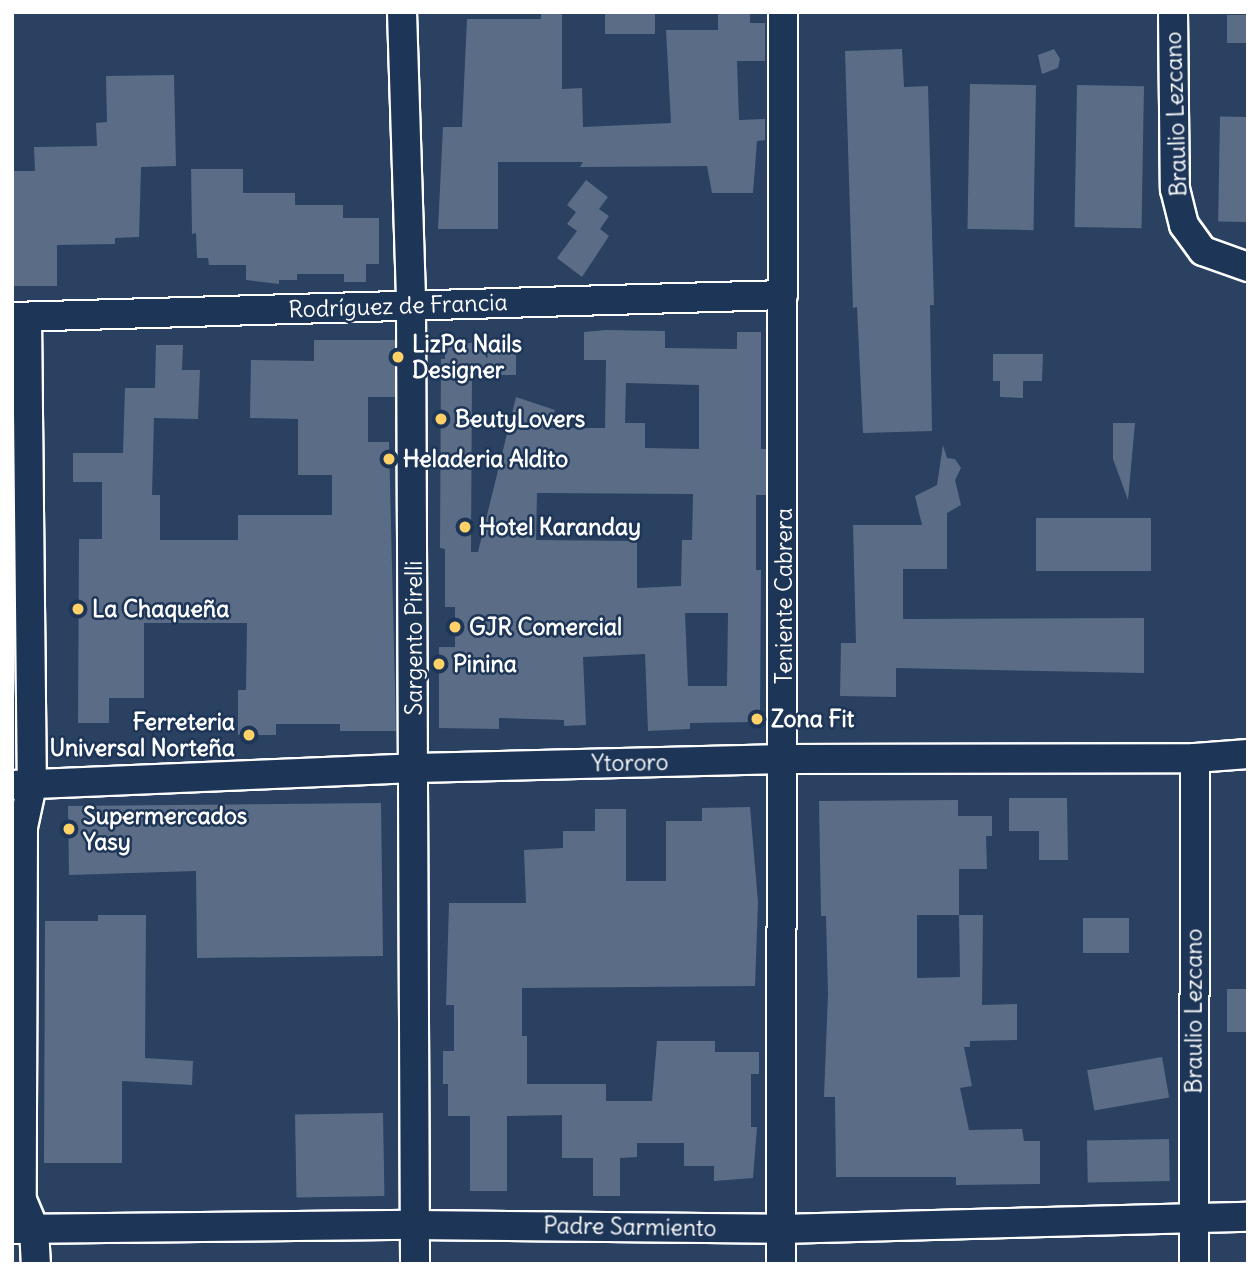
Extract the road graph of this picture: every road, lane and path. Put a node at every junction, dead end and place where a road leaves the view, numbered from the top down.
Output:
1 (402, 12) edge
2 (783, 12) edge
3 (1173, 12) edge
4 (1248, 267) edge
5 (783, 296) junction
6 (411, 305) junction
7 (20, 317) edge
8 (1248, 754) edge
9 (1195, 758) junction
10 (785, 759) junction
11 (415, 768) junction
12 (22, 785) edge
13 (1248, 1217) edge
14 (1194, 1219) junction
15 (414, 1225) junction
16 (23, 1228) edge
17 (780, 1229) junction
18 (36, 1264) edge
19 (415, 1264) edge
20 (781, 1264) edge
21 (1194, 1264) edge

1 - 6 street, Sargento Pirelli
2 - 5 street, Teniente Cabrera
3 - 4 street, Braulio Lezcano
5 - 6 street, Rodríguez de Francia
5 - 10 street, Teniente Cabrera
6 - 7 street, Rodríguez de Francia
6 - 11 street, Sargento Pirelli
7 - 12 street
8 - 9 street, Ytororo
9 - 10 street, Ytororo
9 - 14 street, Braulio Lezcano
10 - 11 street, Ytororo
10 - 17 street, Teniente Cabrera
11 - 12 street, Ytororo
11 - 15 street, Sargento Pirelli
12 - 16 street
13 - 14 street, Padre Sarmiento
14 - 17 street, Padre Sarmiento
14 - 21 street, Braulio Lezcano
15 - 16 street, Padre Sarmiento
15 - 17 street, Padre Sarmiento
15 - 19 street, Sargento Pirelli
16 - 18 street
17 - 20 street, Teniente Cabrera

